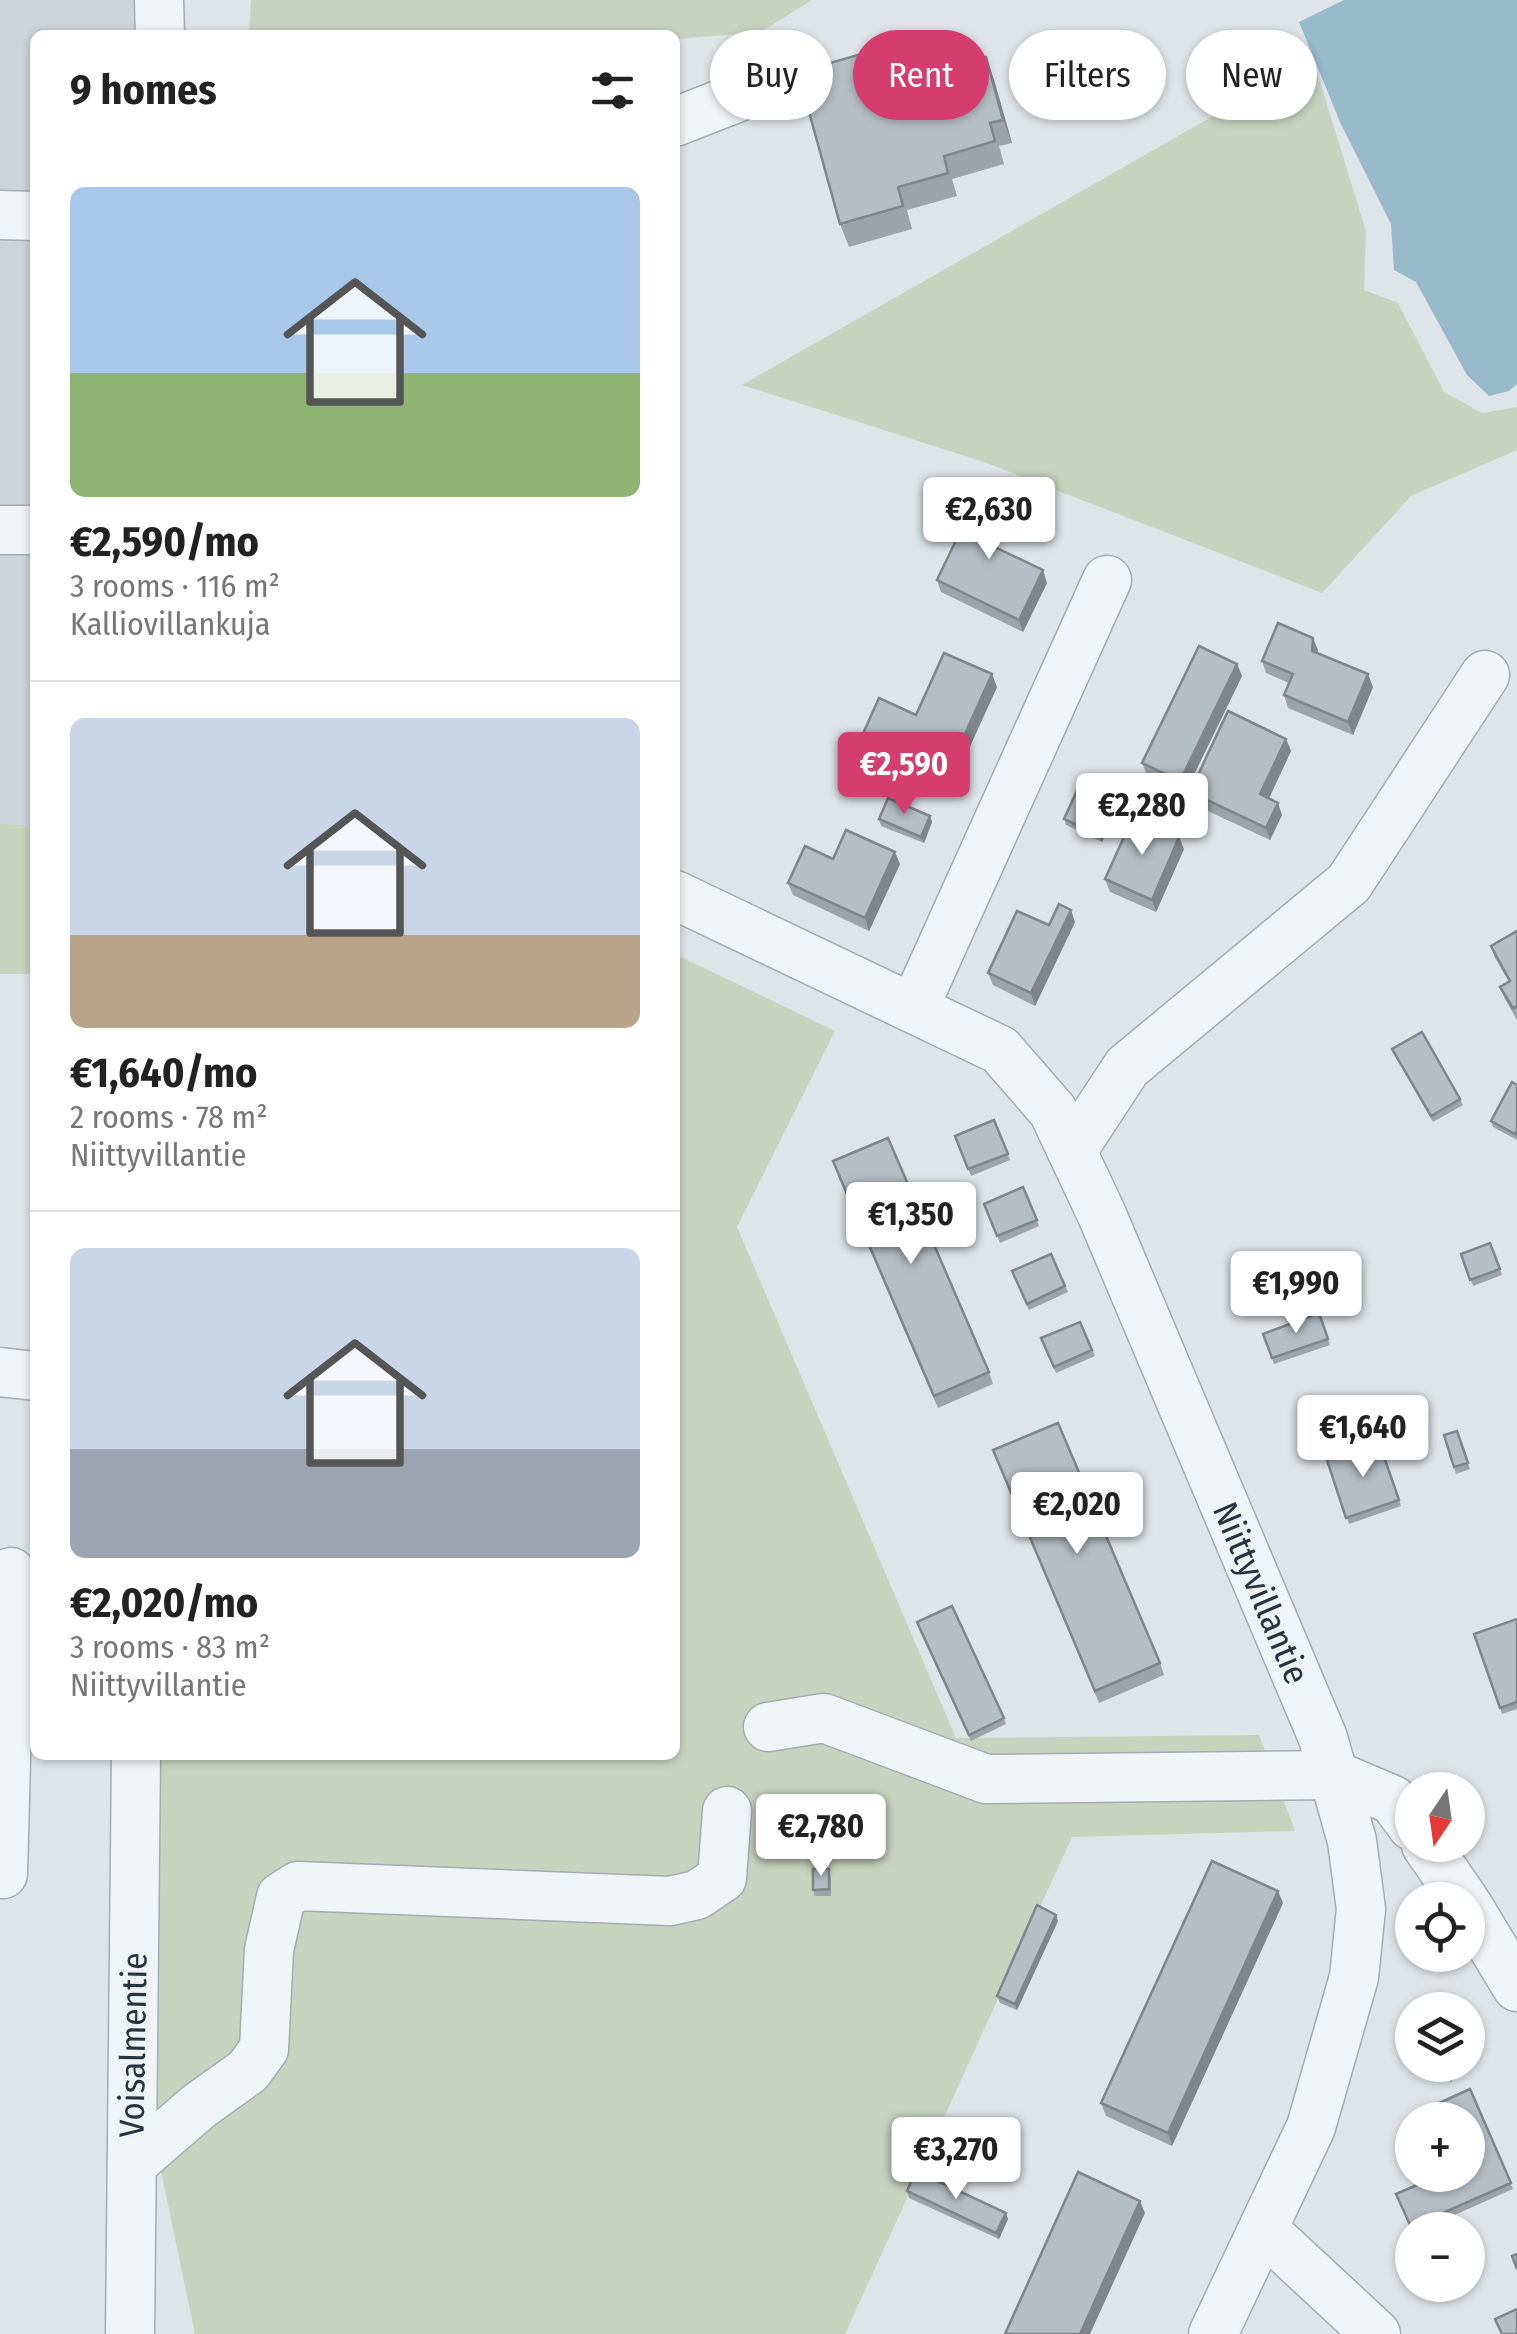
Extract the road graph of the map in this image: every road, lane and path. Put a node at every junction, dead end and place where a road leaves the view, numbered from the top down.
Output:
1 (159, 0) edge
2 (160, 30) edge
3 (710, 108) edge
4 (680, 120) edge
5 (0, 215) edge
6 (30, 216) edge
7 (0, 530) edge
8 (30, 530) edge
9 (1107, 580) dead end
10 (1485, 675) dead end
11 (680, 897) edge
12 (914, 1008) junction
13 (1072, 1151) junction
14 (0, 1372) edge
15 (30, 1375) edge
16 (11, 1572) dead end
17 (768, 1727) dead end
18 (20, 1728) edge
19 (136, 1760) edge
20 (1334, 1775) junction
21 (1395, 1803) edge
22 (727, 1811) dead end
23 (3, 1874) dead end
24 (1485, 1935) edge
25 (1517, 1988) edge
26 (132, 2164) junction
27 (1264, 2230) junction
28 (130, 2334) edge
29 (1214, 2334) edge
30 (1376, 2334) edge

1 - 2 street
3 - 4 street
5 - 6 street
7 - 8 street
9 - 12 street
10 - 13 street
11 - 12 street, Niittyvillantie
12 - 13 street, Niittyvillantie
13 - 20 street, Niittyvillantie
14 - 15 street
16 - 18 street
17 - 20 street
18 - 23 street
19 - 26 street, Voisalmentie
20 - 21 street
20 - 27 street, Niittyvillantie
22 - 26 street
24 - 25 street
26 - 28 street, Voisalmentie
27 - 29 street, Niittyvillantie
27 - 30 street

